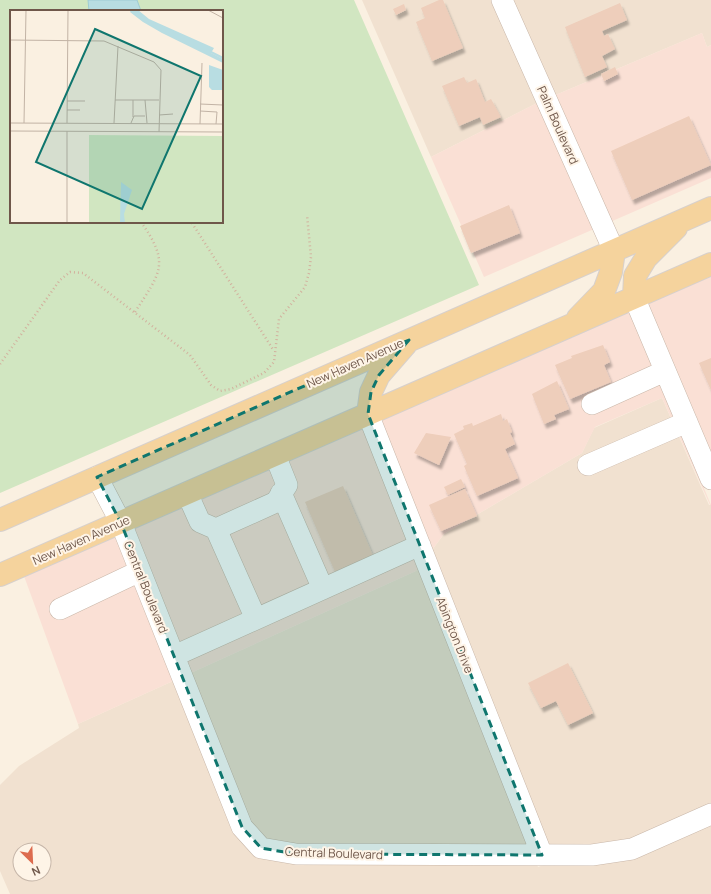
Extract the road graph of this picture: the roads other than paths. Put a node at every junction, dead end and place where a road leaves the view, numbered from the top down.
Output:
1 (502, 0) edge
2 (711, 208) edge
3 (685, 219) junction
4 (614, 251) junction
5 (711, 264) edge
6 (634, 297) junction
7 (572, 324) junction
8 (409, 340) junction
9 (666, 371) junction
10 (592, 404) dead end
11 (368, 414) junction
12 (687, 422) junction
13 (275, 455) junction
14 (588, 464) dead end
15 (97, 476) junction
16 (711, 479) edge
17 (282, 493) junction
18 (187, 494) junction
19 (0, 520) edge
20 (121, 523) junction
21 (216, 529) junction
22 (420, 545) junction
23 (140, 571) junction
24 (0, 575) edge
25 (323, 589) junction
26 (60, 609) dead end
27 (256, 619) junction
28 (174, 656) junction
29 (711, 814) edge
30 (542, 855) junction

1 - 4 street, Palm Boulevard
2 - 3 main road, New Haven Avenue
3 - 4 main road, New Haven Avenue
3 - 6 main road
4 - 7 main road
4 - 8 main road, New Haven Avenue
5 - 6 main road, New Haven Avenue
6 - 7 main road, New Haven Avenue
6 - 9 street
7 - 11 main road, New Haven Avenue
8 - 11 main road
8 - 15 main road, New Haven Avenue
9 - 10 street
9 - 12 street
11 - 13 main road, New Haven Avenue
11 - 22 street, Abington Drive
12 - 14 street
12 - 16 street
13 - 17 street
13 - 18 main road, New Haven Avenue
15 - 19 main road, New Haven Avenue
15 - 20 street, Central Boulevard
17 - 21 street
17 - 25 street
18 - 20 main road, New Haven Avenue
18 - 21 street
20 - 23 street, Central Boulevard
20 - 24 main road, New Haven Avenue
21 - 27 street
22 - 25 street
22 - 30 street, Abington Drive
23 - 26 street
23 - 28 street, Central Boulevard
25 - 27 street
27 - 28 street
28 - 30 street, Central Boulevard
29 - 30 street, Central Boulevard

